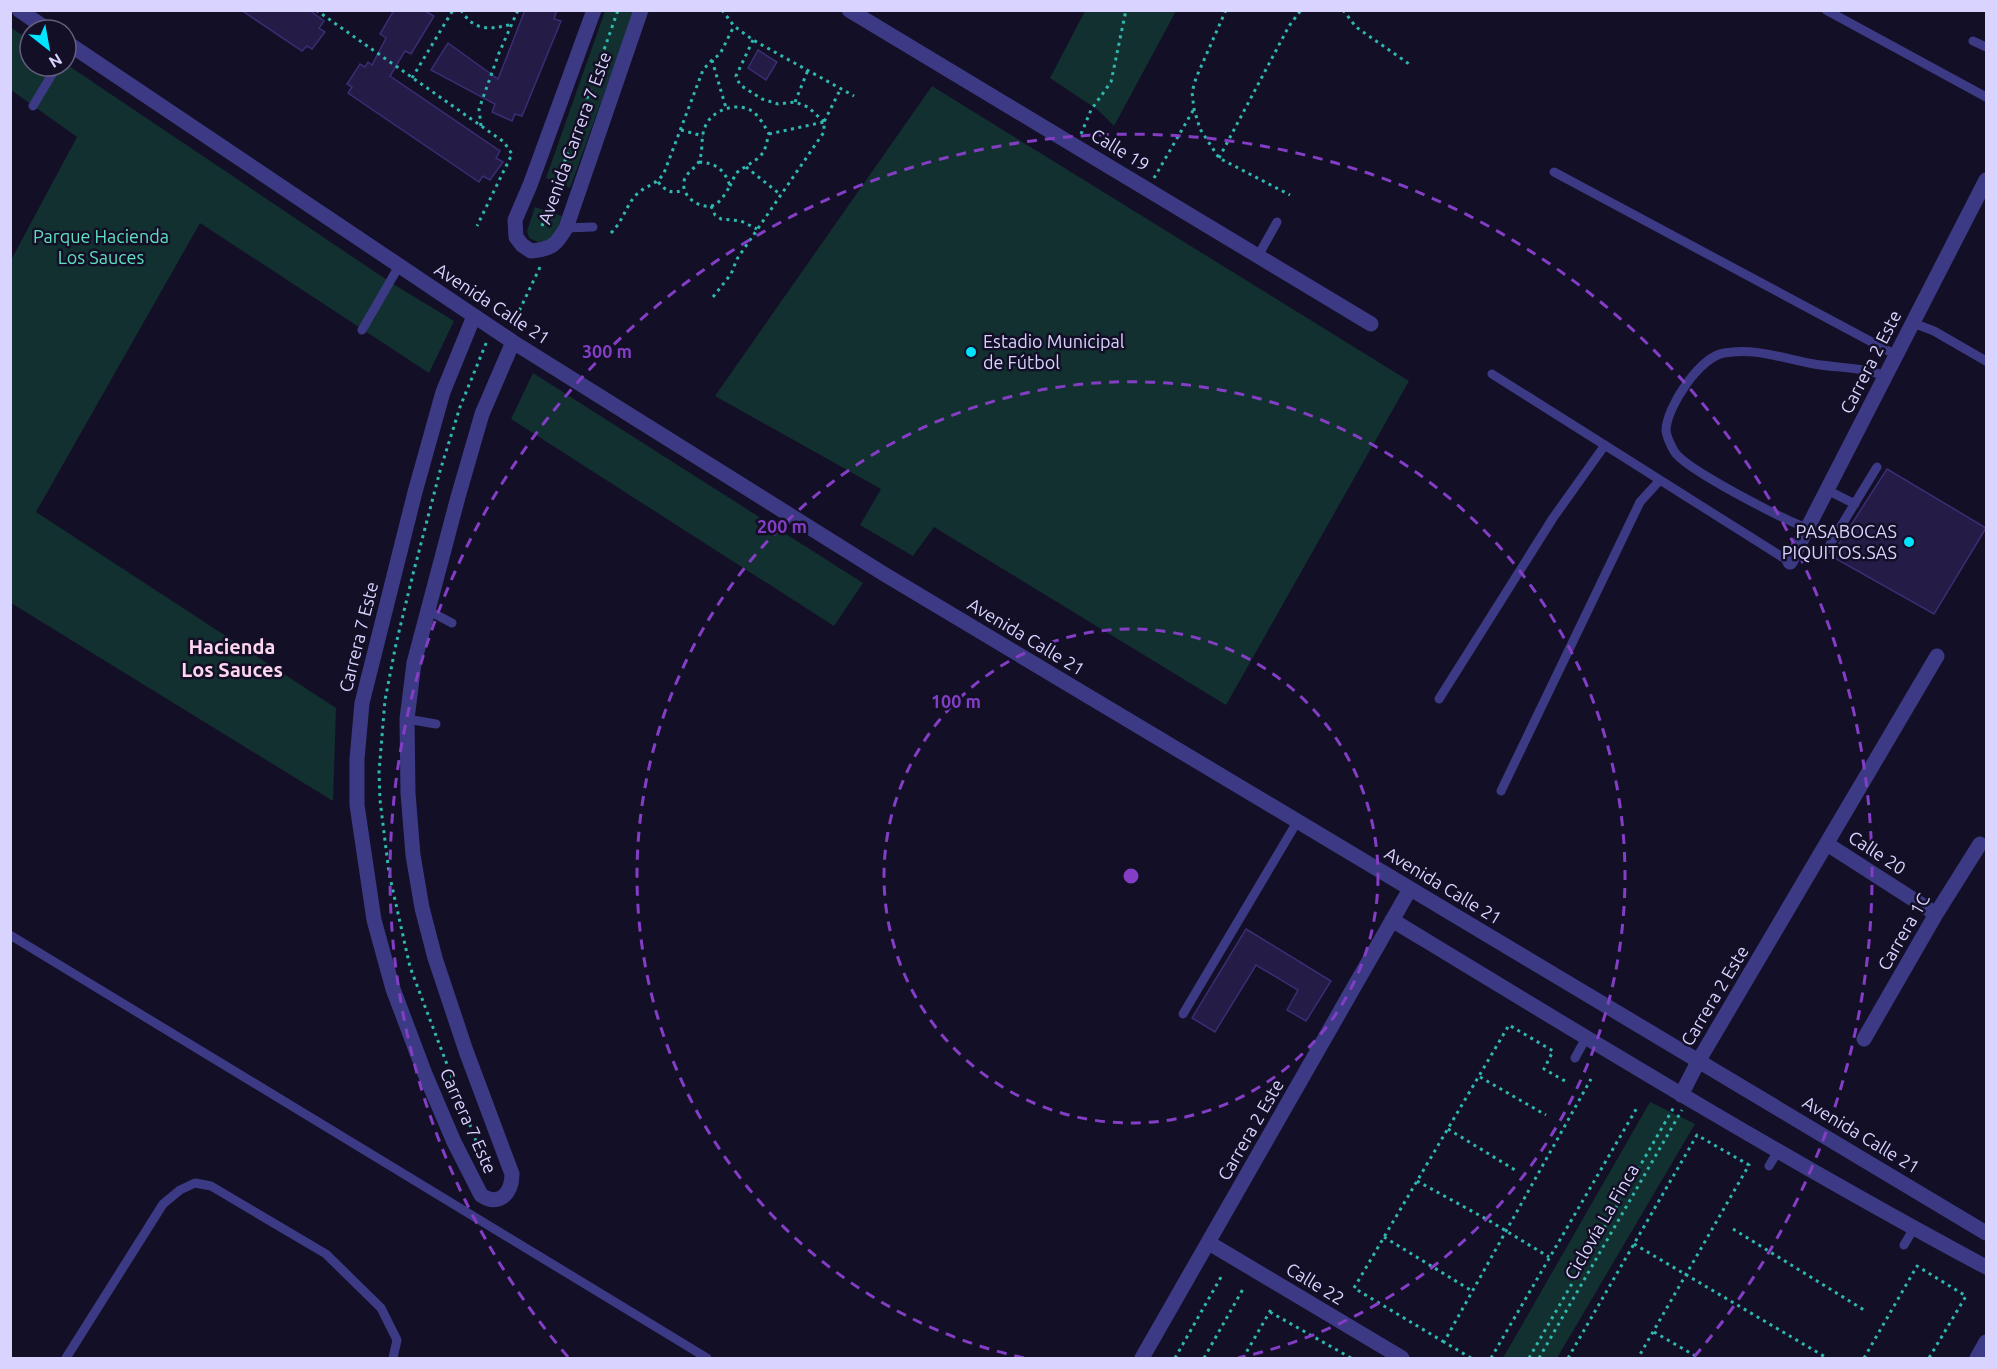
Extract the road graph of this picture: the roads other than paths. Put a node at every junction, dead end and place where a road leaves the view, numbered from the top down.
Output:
1 (594, 10) edge
2 (641, 10) edge
3 (849, 10) edge
4 (1826, 10) edge
5 (1973, 41) dead end
6 (1986, 47) edge
7 (78, 53) edge
8 (50, 78) edge
9 (1986, 97) edge
10 (33, 106) dead end
11 (1554, 172) dead end
12 (1986, 180) edge
13 (1277, 222) dead end
14 (593, 227) dead end
15 (566, 228) junction
16 (1258, 256) junction
17 (399, 266) junction
18 (474, 316) junction
19 (1913, 323) junction
20 (1371, 324) dead end
21 (362, 330) dead end
22 (509, 340) junction
23 (1896, 355) junction
24 (1986, 361) edge
25 (1492, 374) dead end
26 (1886, 376) junction
27 (1605, 445) junction
28 (1877, 467) dead end
29 (1660, 480) junction
30 (1827, 490) junction
31 (1855, 504) junction
32 (1807, 528) junction
33 (1824, 554) dead end
34 (1790, 562) joint
35 (427, 610) junction
36 (452, 623) dead end
37 (1937, 656) dead end
38 (1439, 699) dead end
39 (407, 719) junction
40 (436, 724) dead end
41 (1501, 791) dead end
42 (1297, 822) junction
43 (1827, 844) junction
44 (1980, 844) dead end
45 (1410, 889) junction
46 (1936, 914) junction
47 (1392, 920) junction
48 (10, 935) edge
49 (1183, 1014) dead end
50 (1586, 1038) junction
51 (1864, 1040) dead end
52 (1575, 1058) dead end
53 (1699, 1060) junction
54 (1685, 1097) junction
55 (1778, 1151) junction
56 (1769, 1166) dead end
57 (1914, 1228) junction
58 (1986, 1233) edge
59 (1209, 1243) junction
60 (1904, 1245) dead end
61 (1986, 1267) edge
62 (1986, 1342) edge
63 (66, 1359) edge
64 (393, 1359) edge
65 (707, 1359) edge
66 (1142, 1359) edge
67 (1402, 1359) edge
68 (1977, 1359) edge

1 - 15 street, Avenida Carrera 7 Este
2 - 15 street, Avenida Carrera 7 Este
3 - 16 street, Calle 19
4 - 9 lane
5 - 6 lane
7 - 17 street, Avenida Calle 21
8 - 10 lane
11 - 23 lane
12 - 19 street, Carrera 2 Este
13 - 16 lane
14 - 15 lane
16 - 20 street, Calle 19
17 - 18 street, Avenida Calle 21
17 - 21 lane
18 - 22 street, Avenida Calle 21
18 - 39 street, Carrera 7 Este
19 - 23 street, Carrera 2 Este
19 - 24 lane
22 - 35 street, Carrera 7 Este
22 - 42 street, Avenida Calle 21
23 - 26 street, Carrera 2 Este
25 - 27 lane
26 - 30 street, Carrera 2 Este
26 - 32 lane
27 - 29 lane
27 - 38 lane
28 - 31 lane
29 - 34 lane
29 - 41 lane
30 - 31 lane
30 - 32 street, Carrera 2 Este
31 - 33 lane
32 - 34 street, Carrera 2 Este
35 - 36 lane
35 - 39 street, Carrera 7 Este
37 - 43 street, Carrera 2 Este
39 - 40 lane
42 - 45 street, Avenida Calle 21
42 - 49 lane
43 - 46 street, Calle 20
43 - 53 street, Carrera 2 Este
44 - 46 street, Carrera 1C
45 - 47 street, Carrera 2 Este
45 - 53 street, Avenida Calle 21
46 - 51 street, Carrera 1C
47 - 50 street
47 - 59 street, Carrera 2 Este
48 - 65 lane
50 - 52 lane
50 - 54 street
53 - 54 street, Carrera 2 Este
53 - 58 street, Avenida Calle 21
54 - 55 street
55 - 56 lane
55 - 57 street
57 - 60 lane
57 - 61 street
59 - 66 street, Carrera 2 Este
59 - 67 street, Calle 22
62 - 68 street
63 - 64 lane

